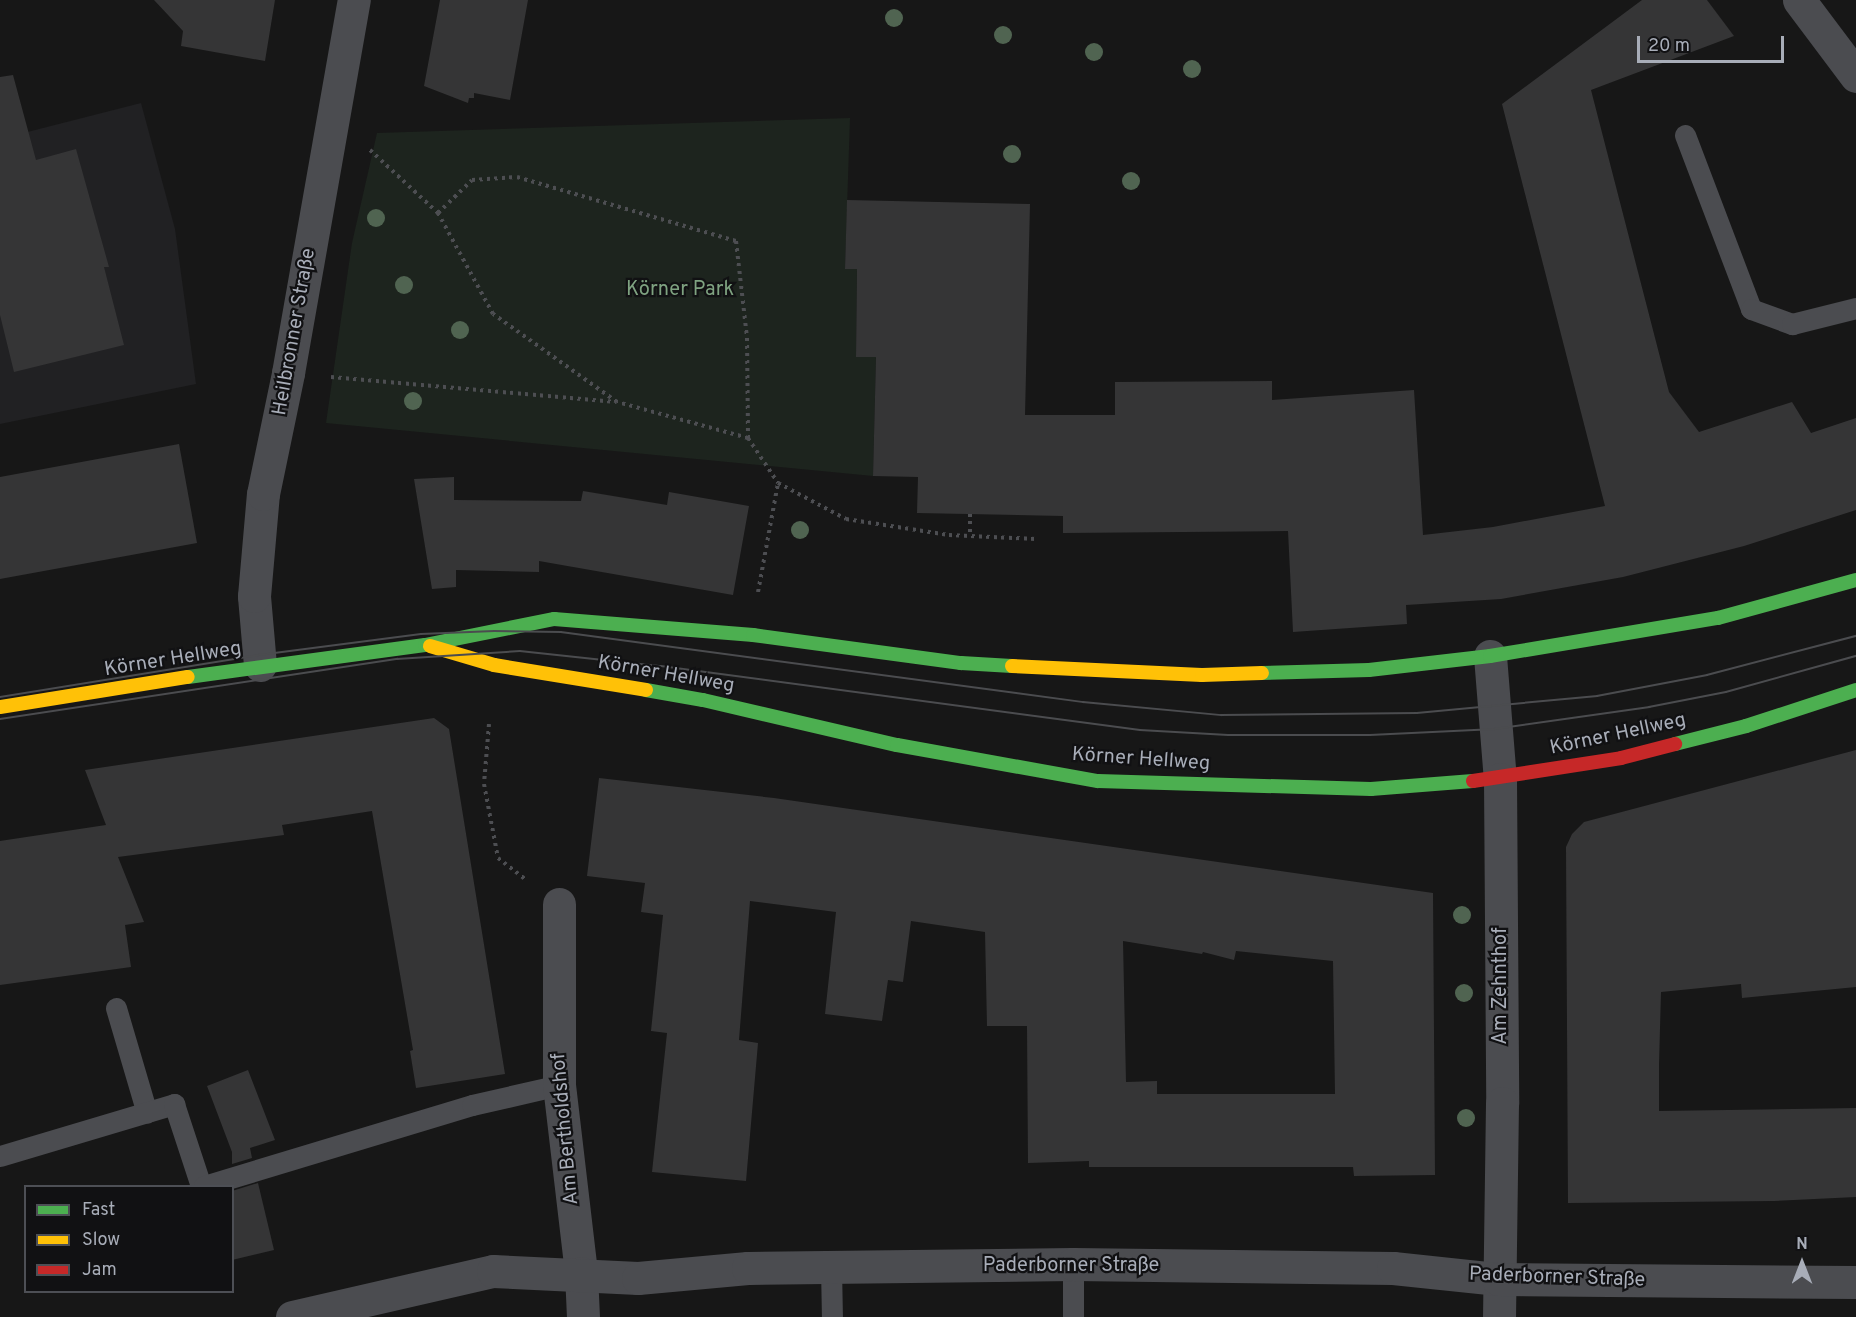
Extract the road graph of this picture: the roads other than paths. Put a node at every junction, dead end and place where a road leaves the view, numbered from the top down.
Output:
1 (354, 0) edge
2 (1799, 0) edge
3 (1856, 76) edge
4 (1685, 135) dead end
5 (1856, 308) edge
6 (1856, 580) edge
7 (425, 645) junction
8 (1490, 656) junction
9 (260, 665) junction
10 (1856, 690) edge
11 (0, 707) edge
12 (1500, 779) junction
13 (559, 904) road end
14 (116, 1008) dead end
15 (559, 1085) junction
16 (147, 1113) junction
17 (0, 1156) edge
18 (202, 1185) edge
19 (205, 1185) edge
20 (1073, 1264) junction
21 (831, 1267) junction
22 (581, 1273) junction
23 (1498, 1279) junction
24 (1856, 1282) edge
25 (292, 1317) edge
26 (583, 1317) edge
27 (832, 1317) edge
28 (1073, 1317) edge
29 (1499, 1317) edge

1 - 9 street, Heilbronner Straße
2 - 3 street
4 - 5 lane
6 - 8 main road, Körner Hellweg
7 - 8 main road, Körner Hellweg
7 - 9 main road, Körner Hellweg
7 - 12 main road, Körner Hellweg
8 - 12 street, Am Zehnthof
9 - 11 main road, Körner Hellweg
10 - 12 main road, Körner Hellweg
12 - 23 street, Am Zehnthof
13 - 15 street, Am Bertholdshof
14 - 16 lane
15 - 19 lane
15 - 22 street, Am Bertholdshof
16 - 17 lane
16 - 18 lane
20 - 21 street, Paderborner Straße
20 - 23 street, Paderborner Straße
20 - 28 lane
21 - 22 street, Paderborner Straße
21 - 27 lane
22 - 25 street, Paderborner Straße
22 - 26 street, Am Bertholdshof
23 - 24 street, Paderborner Straße
23 - 29 street, Am Zehnthof

